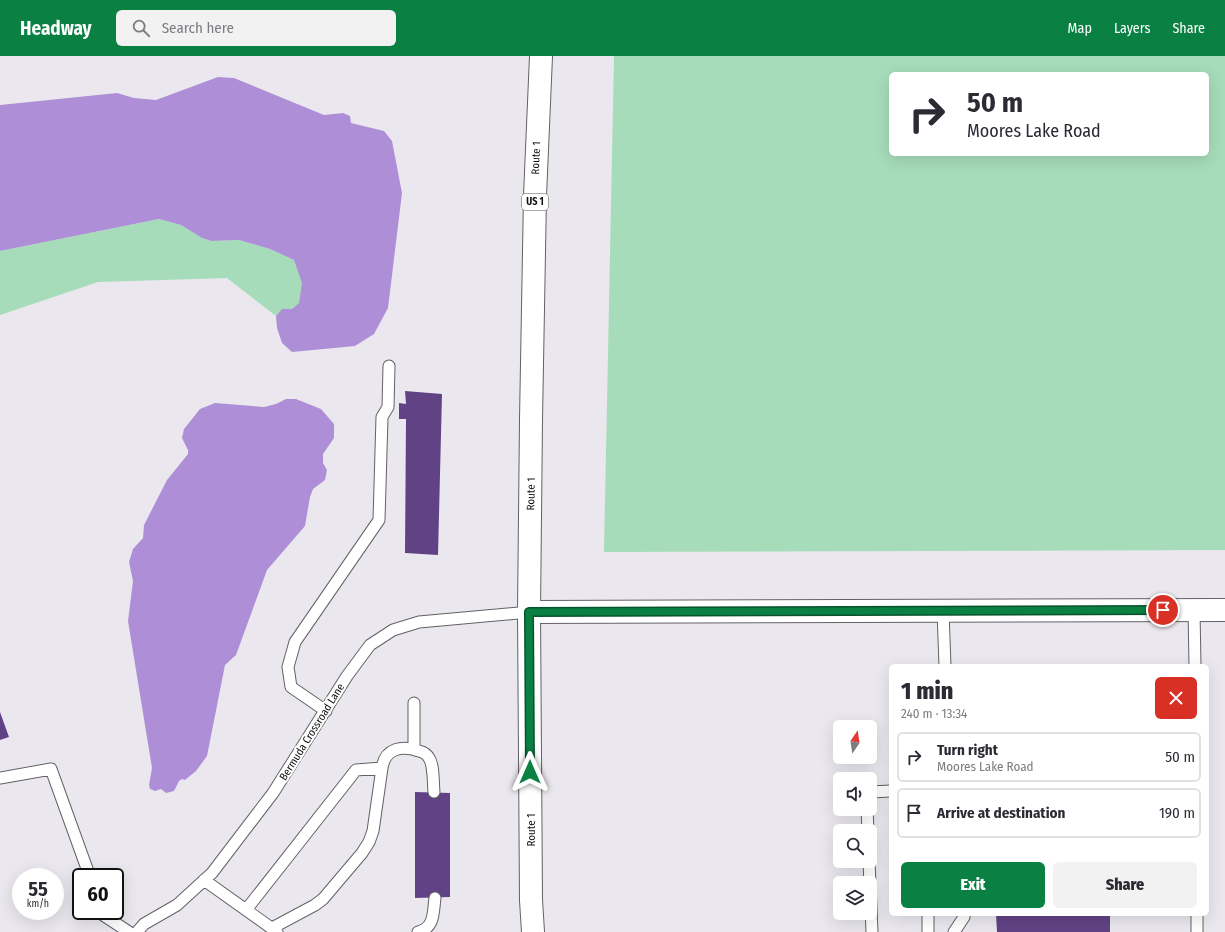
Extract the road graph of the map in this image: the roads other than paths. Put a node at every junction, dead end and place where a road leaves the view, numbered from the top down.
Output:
1 (540, 56) edge
2 (389, 366) dead end
3 (1194, 610) junction
4 (1225, 610) edge
5 (943, 611) junction
6 (529, 612) junction
7 (945, 664) edge
8 (1194, 664) edge
9 (414, 703) dead end
10 (326, 711) junction
11 (414, 749) junction
12 (382, 768) junction
13 (0, 778) edge
14 (889, 791) edge
15 (434, 792) dead end
16 (877, 792) edge
17 (87, 868) edge
18 (869, 868) edge
19 (204, 880) junction
20 (435, 898) dead end
21 (246, 910) junction
22 (928, 916) edge
23 (964, 916) edge
24 (1198, 916) edge
25 (111, 920) edge
26 (275, 930) edge
27 (129, 932) edge
28 (137, 932) edge
29 (418, 932) edge
30 (533, 932) edge
31 (872, 932) edge
32 (928, 932) edge
33 (954, 932) edge
34 (1197, 932) edge

1 - 6 main road, Route 1 / US 1
2 - 10 lane
3 - 4 main road
3 - 5 main road
3 - 8 lane
5 - 6 main road
5 - 7 lane
6 - 10 lane, Bermuda Crossroad Lane
6 - 30 main road, Route 1 / US 1
9 - 11 lane
10 - 19 lane, Bermuda Crossroad Lane
11 - 12 lane
11 - 15 lane
12 - 21 lane
12 - 26 lane
13 - 17 lane
14 - 16 lane
18 - 31 lane
19 - 21 lane
19 - 28 lane, Bermuda Crossroad Lane
20 - 29 lane
21 - 26 lane
22 - 32 lane
23 - 33 lane
24 - 34 lane
25 - 27 lane

